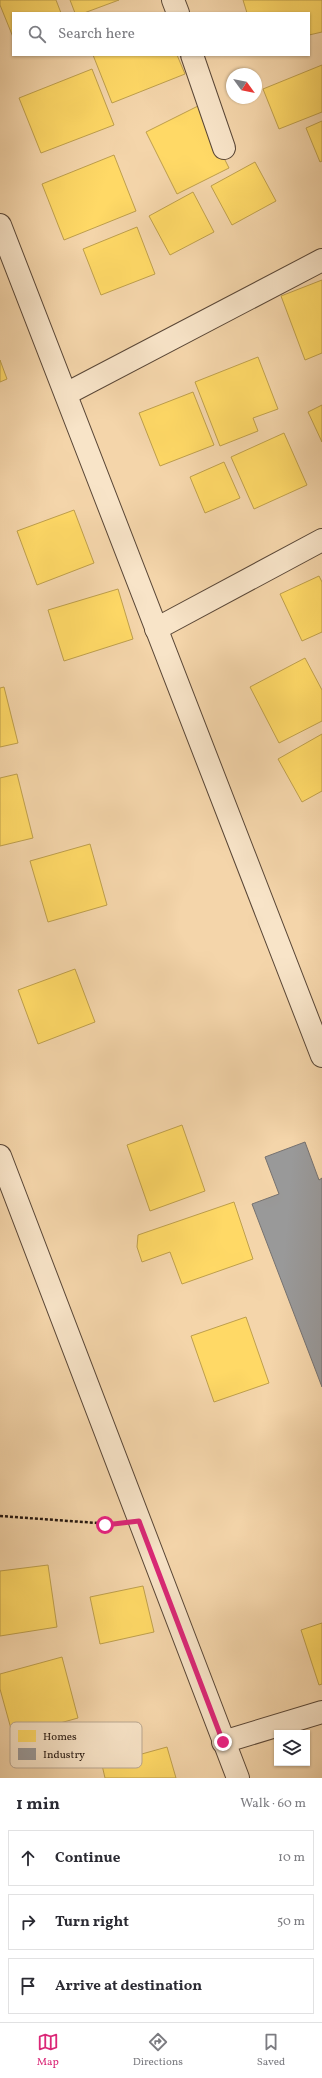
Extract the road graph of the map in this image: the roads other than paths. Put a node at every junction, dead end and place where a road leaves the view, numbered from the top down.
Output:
1 (173, 0) edge
2 (178, 12) edge
3 (192, 56) edge
4 (224, 148) dead end
5 (0, 225) edge
6 (322, 260) edge
7 (66, 394) junction
8 (322, 540) edge
9 (156, 629) junction
10 (322, 1056) edge
11 (0, 1156) edge
12 (322, 1712) edge
13 (223, 1742) junction
14 (238, 1778) edge

1 - 2 street
3 - 4 street
5 - 7 street
6 - 7 street
7 - 9 street
8 - 9 street
9 - 10 street
11 - 13 street
12 - 13 street
13 - 14 street

